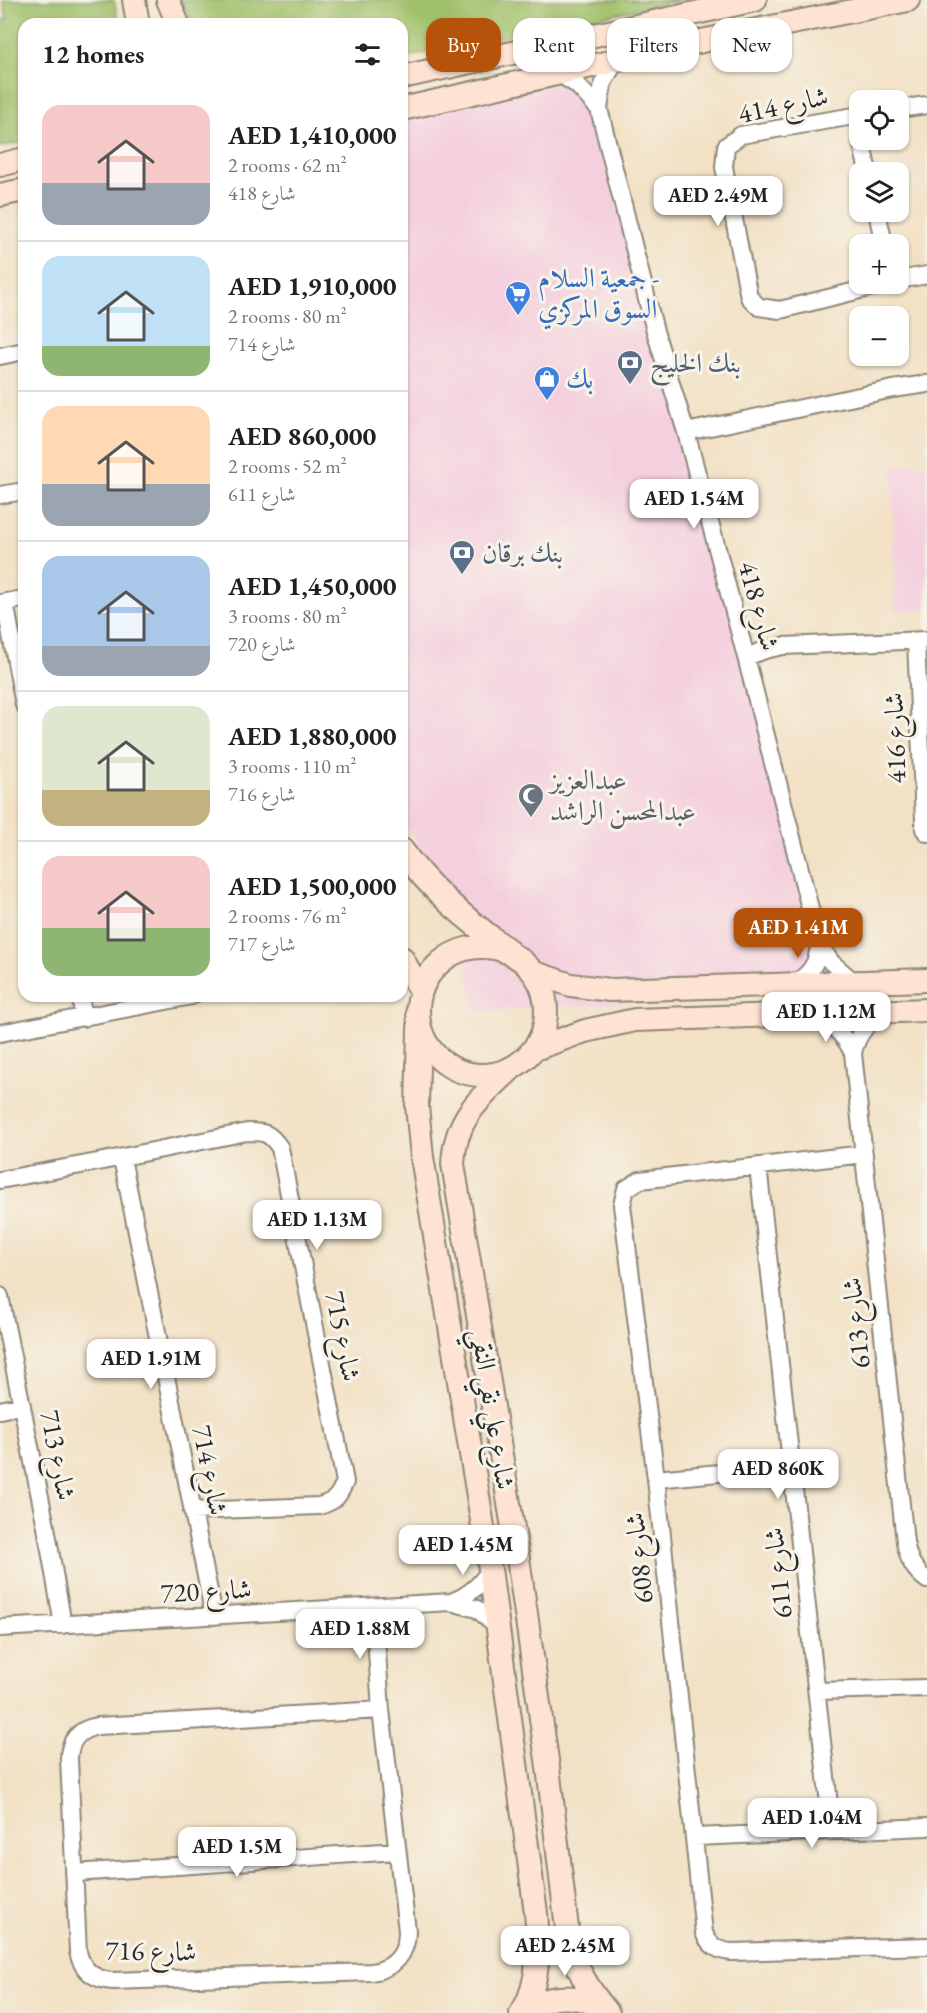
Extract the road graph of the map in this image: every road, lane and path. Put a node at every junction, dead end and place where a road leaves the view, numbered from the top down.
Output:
1 (134, 0) edge
2 (168, 0) edge
3 (755, 0) edge
4 (907, 0) edge
5 (137, 18) edge
6 (176, 18) edge
7 (699, 42) edge
8 (607, 62) edge
9 (609, 72) edge
10 (558, 73) junction
11 (408, 76) edge
12 (927, 105) edge
13 (408, 108) edge
14 (909, 108) edge
15 (599, 109) junction
16 (849, 117) edge
17 (18, 160) edge
18 (0, 165) edge
19 (18, 191) edge
20 (0, 195) edge
21 (927, 276) edge
22 (909, 278) edge
23 (849, 293) edge
24 (18, 352) edge
25 (0, 356) edge
26 (927, 384) edge
27 (686, 432) junction
28 (18, 491) edge
29 (0, 495) edge
30 (18, 599) edge
31 (3, 603) edge
32 (921, 640) edge
33 (746, 657) junction
34 (18, 676) edge
35 (927, 832) edge
36 (408, 858) edge
37 (819, 944) junction
38 (527, 966) junction
39 (408, 969) edge
40 (927, 980) edge
41 (855, 982) junction
42 (791, 985) junction
43 (420, 991) junction
44 (81, 1002) edge
45 (163, 1002) edge
46 (927, 1010) edge
47 (885, 1011) junction
48 (818, 1015) junction
49 (84, 1018) junction
50 (419, 1029) junction
51 (0, 1033) edge
52 (535, 1049) junction
53 (853, 1053) junction
54 (511, 1069) junction
55 (864, 1154) junction
56 (122, 1158) junction
57 (758, 1166) junction
58 (0, 1180) edge
59 (0, 1296) edge
60 (22, 1405) junction
61 (0, 1410) edge
62 (792, 1466) junction
63 (656, 1479) junction
64 (192, 1510) junction
65 (490, 1569) junction
66 (927, 1580) edge
67 (451, 1602) junction
68 (374, 1608) junction
69 (214, 1616) junction
70 (63, 1625) junction
71 (498, 1627) junction
72 (0, 1628) edge
73 (927, 1688) edge
74 (817, 1691) junction
75 (381, 1710) junction
76 (927, 1827) edge
77 (832, 1831) junction
78 (695, 1838) junction
79 (397, 1851) junction
80 (74, 1873) junction
81 (927, 1947) edge
82 (522, 2012) edge
83 (608, 2013) edge

1 - 5 street
2 - 6 street
3 - 11 street
4 - 7 street
8 - 10 street
9 - 15 street, شارع 418
10 - 13 street
10 - 15 street, شارع 418
12 - 14 street
15 - 27 street, شارع 418
16 - 23 street, شارع 414
17 - 18 street
19 - 20 street
21 - 22 street
24 - 25 street
26 - 27 street
27 - 33 street, شارع 418
28 - 29 street
30 - 31 street
31 - 34 street
32 - 33 street, شارع 416
32 - 35 street, شارع 416
33 - 37 street, شارع 418
36 - 38 street
37 - 41 street, شارع 418
37 - 42 street
38 - 42 street
38 - 43 street
38 - 52 street
39 - 43 street
40 - 41 street
41 - 42 street
43 - 50 street
44 - 49 street
45 - 49 street
46 - 47 street
47 - 48 street
47 - 53 street
48 - 52 street
48 - 53 street, شارع 613
49 - 51 street
50 - 54 street
50 - 65 street, شارع علي نقي النقي
52 - 54 street
53 - 55 street, شارع 613
54 - 83 street, شارع علي نقي النقي
55 - 57 street, شارع 608
55 - 66 street, شارع 613
56 - 58 street, شارع 715
56 - 64 street, شارع 714
56 - 64 street, شارع 715
57 - 62 street, شارع 611
57 - 63 street, شارع 608
59 - 60 street, شارع 713
60 - 61 street
60 - 70 street, شارع 713
62 - 63 street
62 - 74 street, شارع 611
63 - 78 street, شارع 608
64 - 69 street, شارع 714
65 - 67 street, شارع 720
65 - 71 street, شارع علي نقي النقي
67 - 68 street, شارع 720
67 - 71 street, شارع 720
68 - 69 street, شارع 720
68 - 75 street, شارع 716
69 - 70 street, شارع 720
70 - 72 street, شارع 720
71 - 82 street, شارع علي نقي النقي
73 - 74 street
74 - 77 street, شارع 611
75 - 79 street, شارع 716
75 - 80 street, شارع 716
76 - 77 street
77 - 78 street
78 - 81 street, شارع 608
79 - 80 street
79 - 80 street, شارع 716
82 - 83 street

